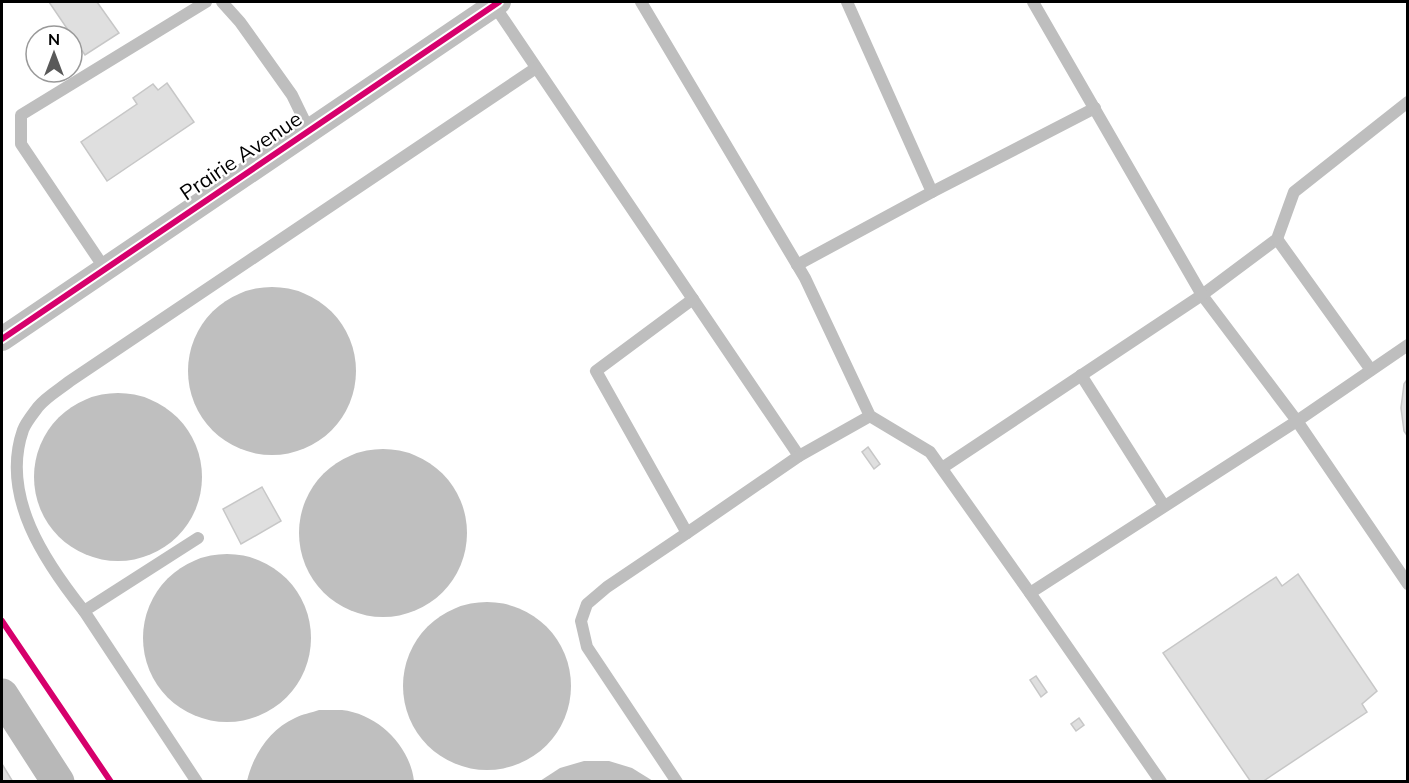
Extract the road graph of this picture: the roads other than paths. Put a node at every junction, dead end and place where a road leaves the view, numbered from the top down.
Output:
1 (206, 2) edge
2 (222, 2) edge
3 (641, 2) edge
4 (847, 2) edge
5 (1033, 2) edge
6 (496, 3) edge
7 (536, 68) junction
8 (1407, 102) edge
9 (1095, 108) junction
10 (309, 130) junction
11 (932, 192) junction
12 (1277, 239) junction
13 (797, 265) junction
14 (105, 269) junction
15 (1203, 295) junction
16 (693, 299) junction
17 (2, 339) edge
18 (1407, 345) edge
19 (1371, 370) junction
20 (1082, 375) junction
21 (870, 416) junction
22 (1297, 421) junction
23 (800, 456) junction
24 (942, 468) junction
25 (1164, 506) junction
26 (687, 534) junction
27 (198, 538) dead end
28 (1407, 584) edge
29 (1030, 593) junction
30 (84, 611) junction
31 (2, 695) edge
32 (58, 782) edge
33 (198, 782) edge
34 (677, 782) edge
35 (1161, 782) edge

1 - 14 lane
2 - 10 lane
3 - 13 lane
4 - 11 lane
5 - 9 lane
6 - 7 lane
6 - 10 street, Prairie Avenue
7 - 16 lane
7 - 30 lane
8 - 12 lane
9 - 11 lane
9 - 15 lane
10 - 14 street, Prairie Avenue
11 - 13 lane
12 - 15 lane
12 - 19 lane
13 - 21 lane
14 - 17 street, Prairie Avenue
15 - 20 lane
15 - 22 lane
16 - 23 lane
16 - 26 lane
18 - 19 lane
19 - 22 lane
20 - 24 lane
20 - 25 lane
21 - 23 lane
21 - 24 lane
22 - 25 lane
22 - 28 lane
23 - 26 lane
24 - 29 lane
25 - 29 lane
26 - 34 lane
27 - 30 lane
29 - 35 lane
30 - 33 lane
31 - 32 main road

